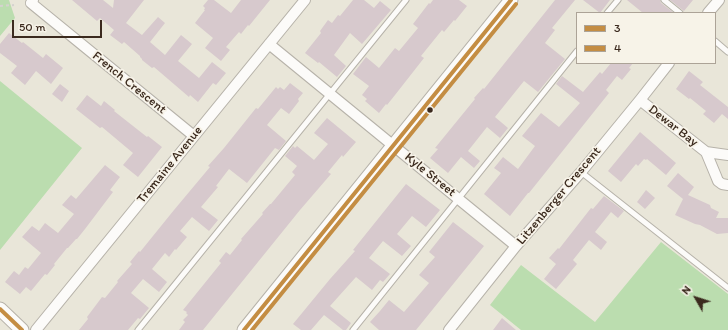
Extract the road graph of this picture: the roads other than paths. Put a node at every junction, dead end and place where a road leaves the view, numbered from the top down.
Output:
1 (34, 0) edge
2 (305, 0) edge
3 (406, 0) edge
4 (511, 0) edge
5 (618, 0) edge
6 (664, 0) edge
7 (719, 0) edge
8 (608, 12) edge
9 (679, 12) edge
10 (709, 12) edge
11 (716, 42) edge
12 (269, 44) junction
13 (576, 52) edge
14 (728, 52) edge
15 (668, 64) edge
16 (330, 94) junction
17 (640, 100) junction
18 (194, 136) junction
19 (393, 145) junction
20 (706, 152) junction
21 (728, 155) edge
22 (581, 172) junction
23 (728, 185) edge
24 (458, 199) junction
25 (516, 246) junction
26 (728, 288) edge
27 (0, 309) edge
28 (22, 330) edge
29 (36, 330) edge
30 (138, 330) edge
31 (244, 330) edge
32 (353, 330) edge
33 (449, 330) edge

1 - 18 street, French Crescent
2 - 12 street, Tremaine Avenue
3 - 16 lane
4 - 19 street
5 - 8 lane
6 - 9 lane
7 - 10 street
11 - 14 lane
12 - 16 street, Kyle Street
12 - 18 street, Tremaine Avenue
13 - 24 lane
15 - 17 street, Litzenberger Crescent
16 - 19 street, Kyle Street
16 - 30 lane
17 - 20 street, Dewar Bay
17 - 22 street, Litzenberger Crescent
18 - 29 street, Tremaine Avenue
19 - 24 street, Kyle Street
19 - 31 street
20 - 21 street, Dewar Bay
20 - 23 street, Dewar Bay
22 - 25 street, Litzenberger Crescent
22 - 26 lane
24 - 25 street, Kyle Street
24 - 32 lane
25 - 33 street, Litzenberger Crescent
27 - 28 street

